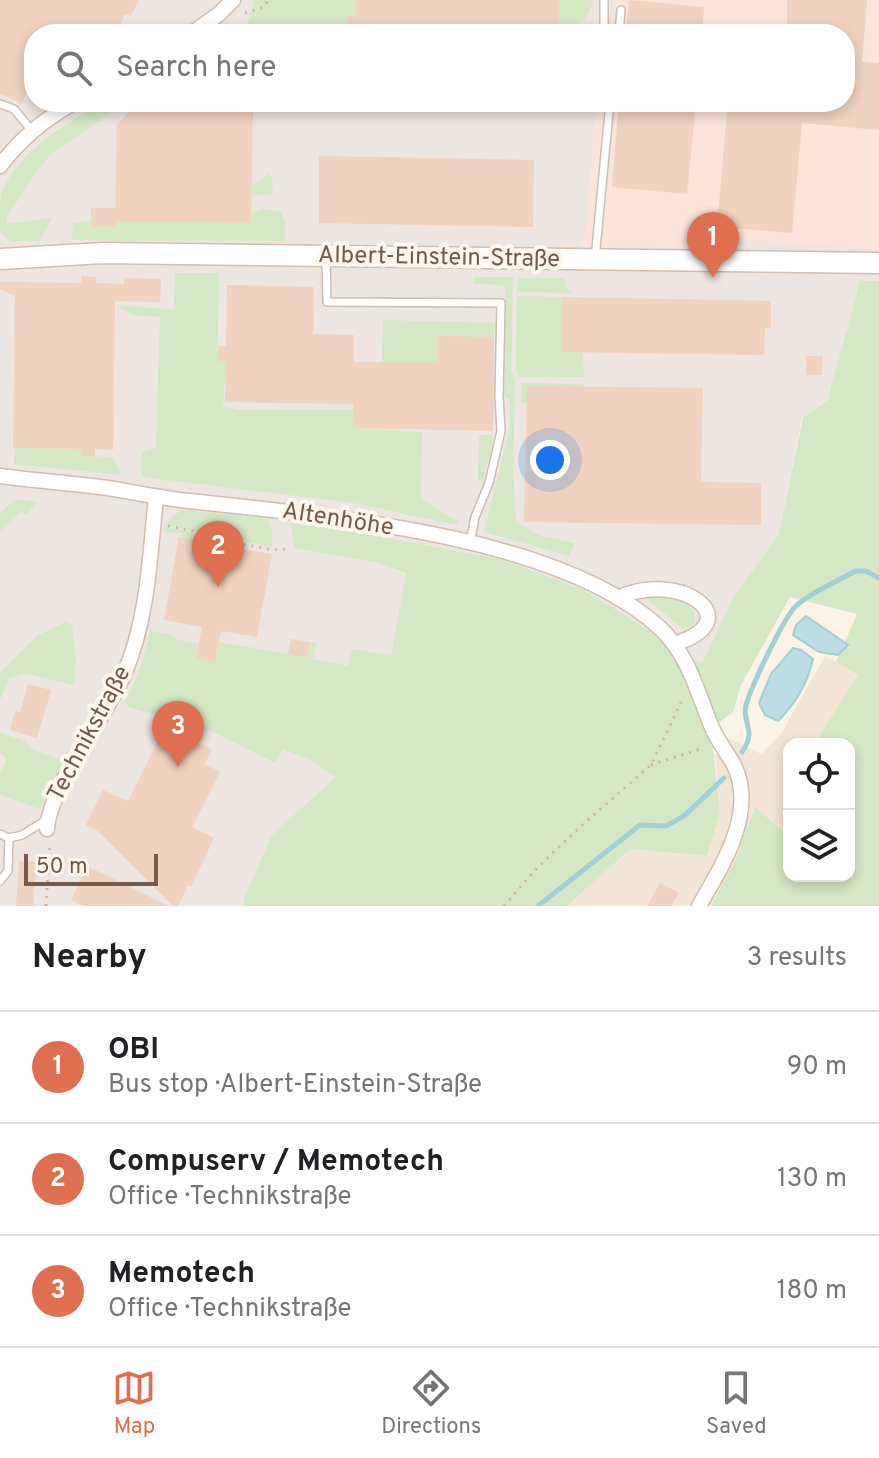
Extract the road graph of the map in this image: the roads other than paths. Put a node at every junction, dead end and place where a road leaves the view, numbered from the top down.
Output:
1 (604, 0) edge
2 (231, 2) edge
3 (621, 10) dead end
4 (204, 24) edge
5 (604, 24) edge
6 (620, 24) edge
7 (0, 104) edge
8 (61, 112) edge
9 (609, 112) edge
10 (33, 132) junction
11 (0, 166) edge
12 (326, 256) junction
13 (0, 259) edge
14 (595, 260) junction
15 (879, 263) edge
16 (0, 476) edge
17 (156, 497) junction
18 (470, 543) junction
19 (618, 598) junction
20 (674, 644) junction
21 (48, 824) joint
22 (0, 834) edge
23 (9, 838) junction
24 (0, 881) edge
25 (699, 906) edge

1 - 5 lane
2 - 4 street
3 - 6 lane
7 - 10 lane
8 - 10 street
9 - 14 lane
10 - 11 street
12 - 13 street, Albert-Einstein-Straße
12 - 14 street, Albert-Einstein-Straße
12 - 18 lane
14 - 15 street, Albert-Einstein-Straße
16 - 17 street, Altenhöhe
17 - 18 street, Altenhöhe
17 - 21 street, Technikstraße
18 - 19 street, Altenhöhe
19 - 20 street, Altenhöhe
19 - 20 street
20 - 25 street, Altenhöhe
21 - 23 lane
22 - 23 lane
23 - 24 lane

